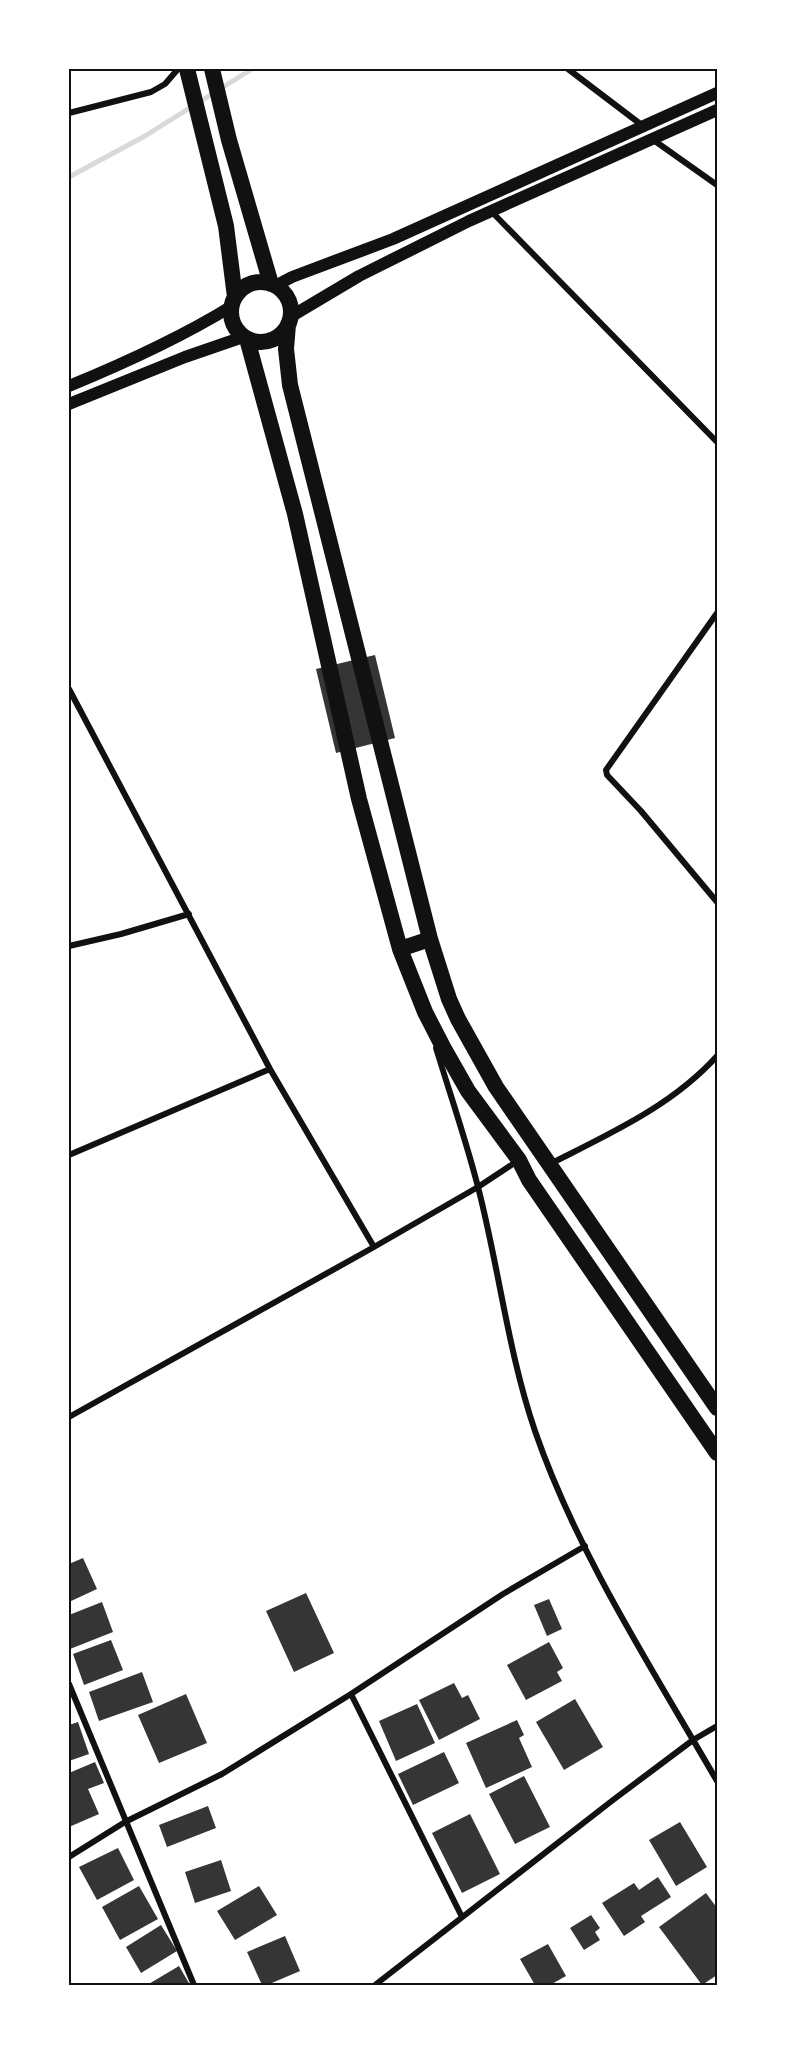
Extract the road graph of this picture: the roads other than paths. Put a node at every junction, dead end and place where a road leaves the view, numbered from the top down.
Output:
1 (178, 69) edge
2 (187, 69) edge
3 (212, 69) edge
4 (568, 69) edge
5 (717, 93) edge
6 (717, 110) edge
7 (69, 113) edge
8 (644, 126) junction
9 (652, 139) junction
10 (717, 185) edge
11 (490, 211) junction
12 (273, 285) junction
13 (233, 301) junction
14 (289, 321) junction
15 (245, 338) junction
16 (69, 386) edge
17 (69, 404) edge
18 (717, 442) edge
19 (717, 613) edge
20 (69, 689) edge
21 (717, 902) edge
22 (189, 914) junction
23 (430, 939) junction
24 (69, 946) edge
25 (400, 949) junction
26 (425, 1012) junction
27 (717, 1056) edge
28 (270, 1069) junction
29 (69, 1155) edge
30 (519, 1161) junction
31 (548, 1164) junction
32 (478, 1187) junction
33 (374, 1247) junction
34 (717, 1408) edge
35 (69, 1417) edge
36 (717, 1453) edge
37 (585, 1546) junction
38 (69, 1684) edge
39 (351, 1694) junction
40 (717, 1726) edge
41 (693, 1740) junction
42 (717, 1781) edge
43 (125, 1822) junction
44 (69, 1857) edge
45 (462, 1917) junction
46 (194, 1985) edge
47 (375, 1985) edge

1 - 7 street
2 - 13 highway
3 - 12 highway
4 - 8 street
5 - 8 main road
6 - 9 main road
8 - 12 main road
9 - 10 street
9 - 11 main road
11 - 14 main road
11 - 18 street
12 - 13 highway
12 - 14 highway
13 - 15 highway
13 - 16 main road
14 - 15 highway
14 - 23 highway
15 - 17 main road
15 - 25 highway
19 - 21 street
20 - 22 street
22 - 24 street
22 - 28 street
23 - 25 highway
23 - 31 highway
25 - 26 highway
26 - 30 highway
26 - 32 street
27 - 31 street
28 - 29 street
28 - 33 street
30 - 32 street
30 - 36 highway
31 - 34 highway
32 - 33 street
32 - 37 street
33 - 35 street
37 - 39 street
37 - 41 street
38 - 43 street
39 - 43 street
39 - 45 street
40 - 41 street
41 - 42 street
41 - 45 street
43 - 44 street
43 - 46 street
45 - 47 street

